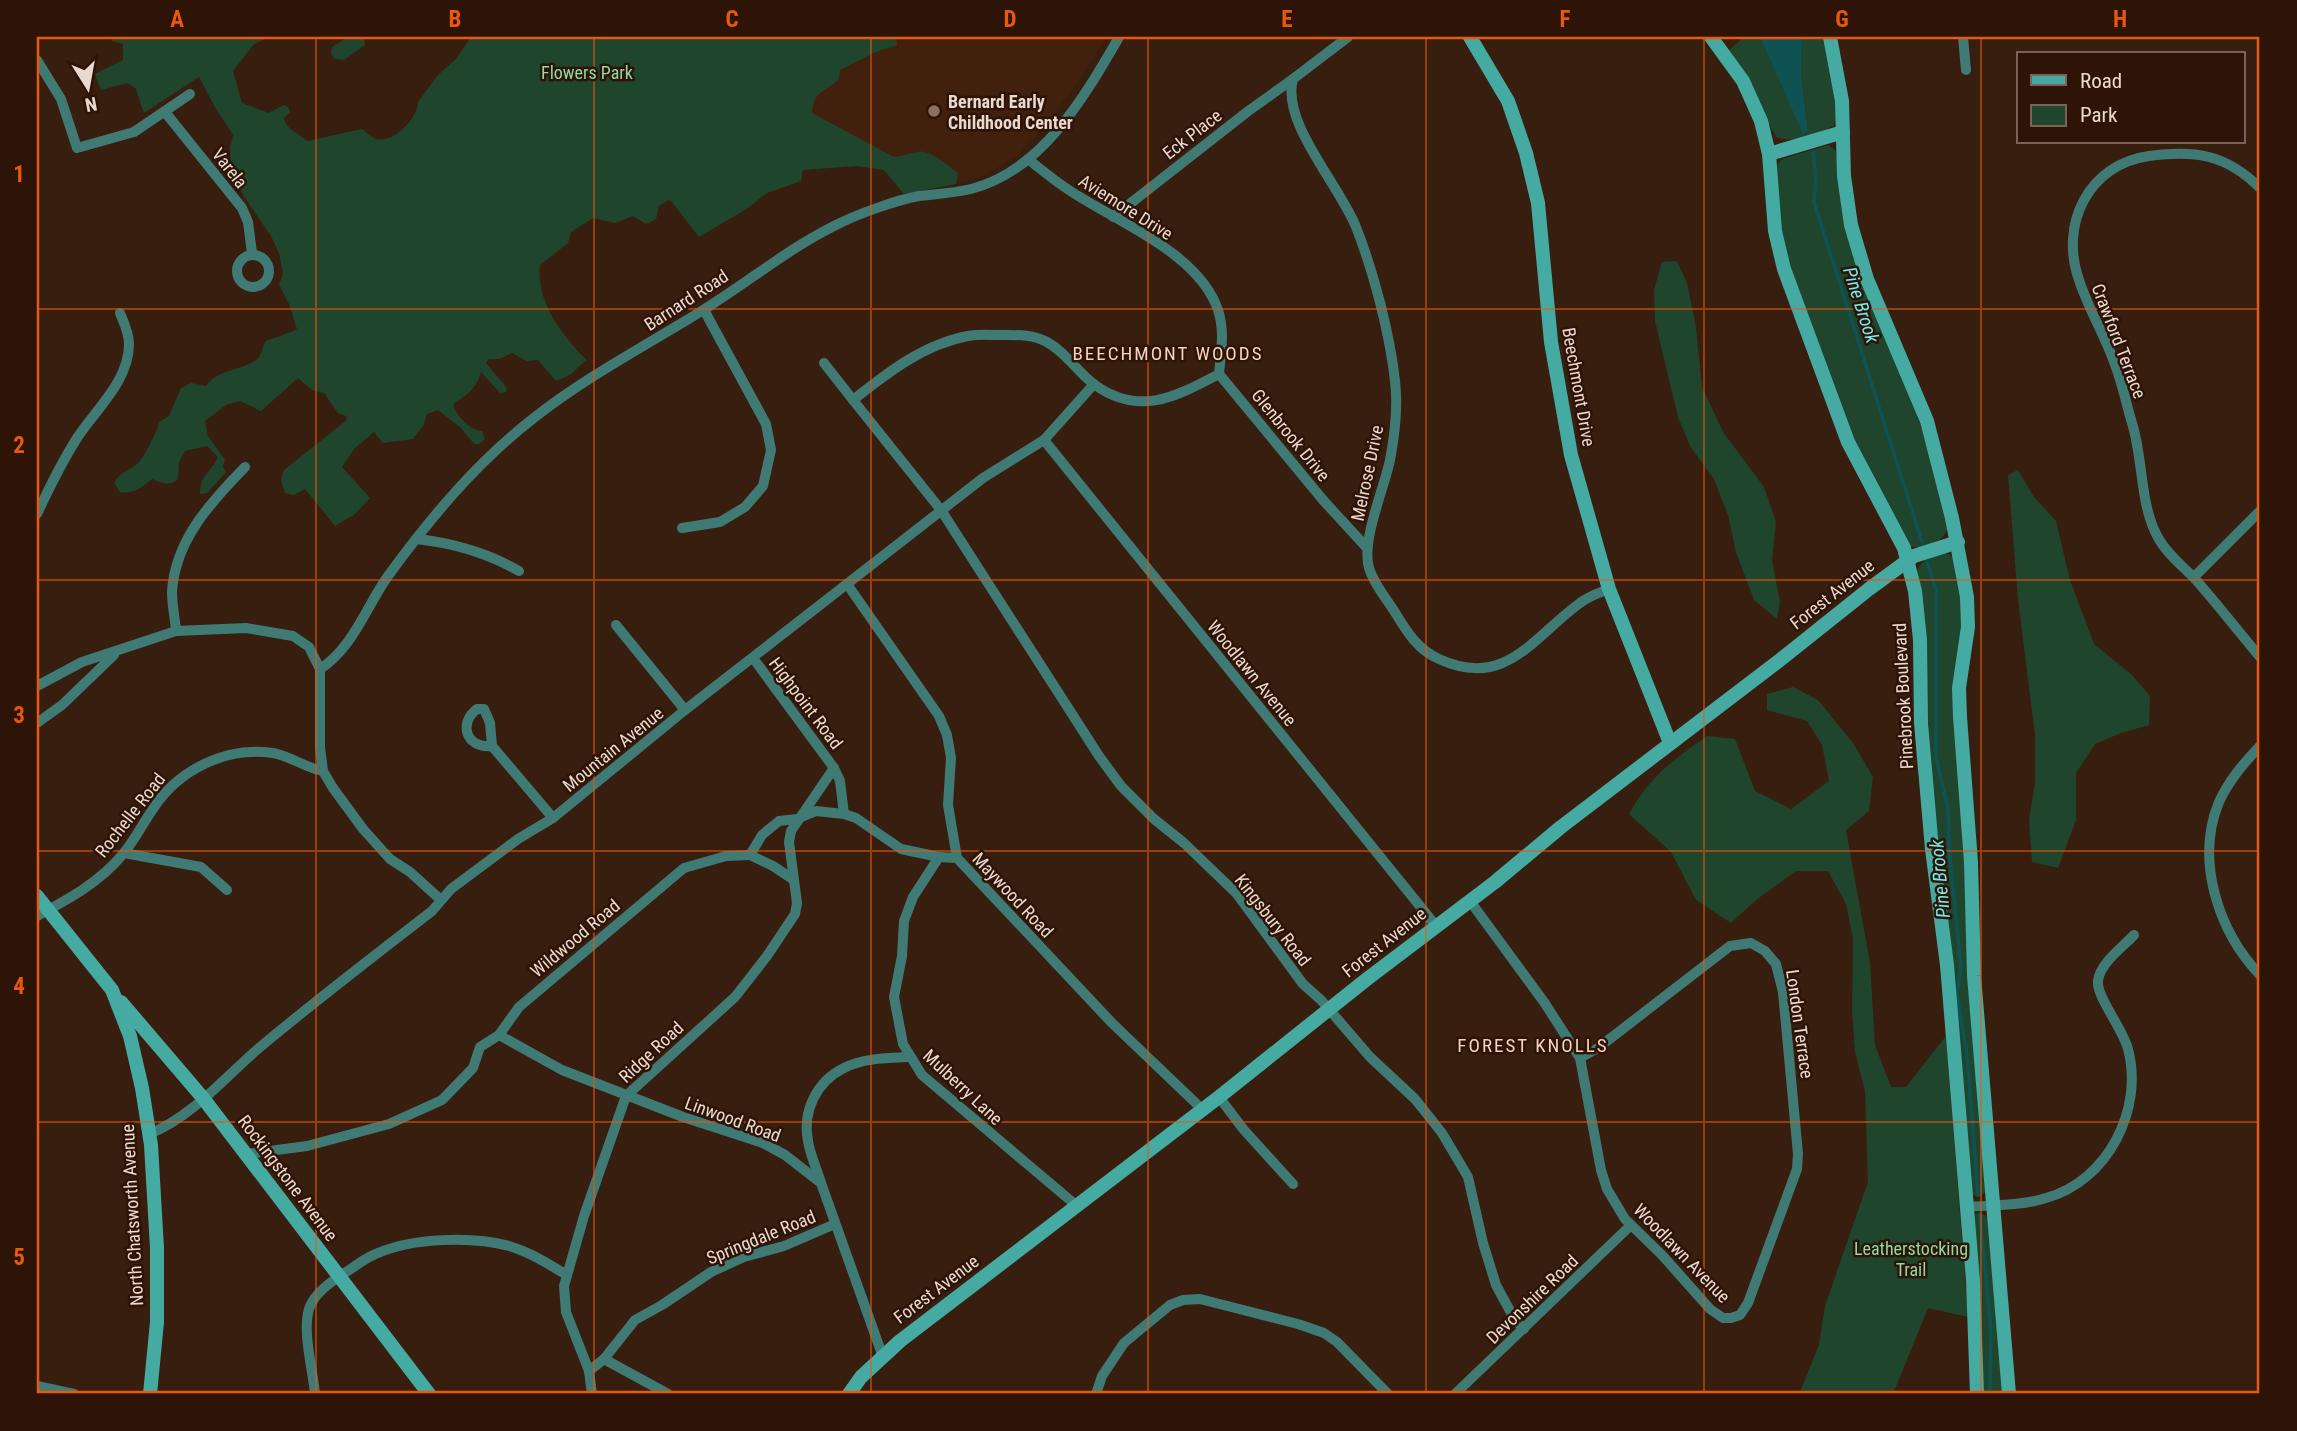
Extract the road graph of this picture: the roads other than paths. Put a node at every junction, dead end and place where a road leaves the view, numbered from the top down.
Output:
1 (1119, 37) edge
2 (1348, 37) edge
3 (1471, 37) edge
4 (1710, 37) edge
5 (1829, 37) edge
6 (1963, 37) edge
7 (37, 60) edge
8 (1966, 70) dead end
9 (1293, 79) junction
10 (190, 94) dead end
11 (165, 112) junction
12 (1843, 132) junction
13 (1769, 154) junction
14 (1028, 159) junction
15 (2260, 188) edge
16 (1113, 217) junction
17 (251, 253) dead end
18 (704, 310) junction
19 (120, 313) dead end
20 (824, 363) dead end
21 (1219, 374) junction
22 (1094, 384) junction
23 (853, 400) junction
24 (1044, 440) junction
25 (245, 467) dead end
26 (941, 510) junction
27 (2260, 511) edge
28 (37, 514) edge
29 (682, 528) dead end
30 (416, 539) junction
31 (1958, 542) junction
32 (1367, 548) junction
33 (1908, 560) junction
34 (519, 571) dead end
35 (2194, 577) junction
36 (847, 584) junction
37 (1609, 589) junction
38 (616, 625) dead end
39 (176, 631) junction
40 (117, 652) junction
41 (2260, 657) edge
42 (753, 658) junction
43 (320, 669) junction
44 (37, 686) edge
45 (685, 710) junction
46 (37, 723) edge
47 (1670, 743) junction
48 (492, 746) dead end
49 (2260, 746) edge
50 (834, 768) junction
51 (323, 771) junction
52 (844, 814) junction
53 (553, 818) junction
54 (797, 819) junction
55 (124, 853) junction
56 (750, 855) junction
57 (939, 857) junction
58 (957, 858) junction
59 (794, 880) junction
60 (227, 891) dead end
61 (37, 896) edge
62 (441, 901) junction
63 (1470, 901) junction
64 (42, 913) edge
65 (1436, 926) junction
66 (2134, 935) dead end
67 (2260, 975) edge
68 (111, 990) junction
69 (1329, 1010) junction
70 (499, 1035) junction
71 (909, 1057) junction
72 (1580, 1058) junction
73 (626, 1096) junction
74 (1219, 1097) junction
75 (203, 1098) junction
76 (1203, 1110) junction
77 (149, 1134) junction
78 (246, 1154) junction
79 (821, 1183) junction
80 (1293, 1184) dead end
81 (1993, 1205) junction
82 (1077, 1206) junction
83 (1966, 1207) junction
84 (835, 1224) junction
85 (1630, 1226) junction
86 (567, 1275) junction
87 (339, 1277) junction
88 (1736, 1316) joint
89 (1524, 1329) junction
90 (883, 1357) junction
91 (604, 1359) junction
92 (589, 1371) junction
93 (37, 1386) edge
94 (74, 1394) edge
95 (150, 1394) edge
96 (315, 1394) edge
97 (429, 1394) edge
98 (592, 1394) edge
99 (668, 1394) edge
100 (849, 1394) edge
101 (1096, 1394) edge
102 (1388, 1394) edge
103 (1455, 1394) edge
104 (1978, 1394) edge
105 (2009, 1394) edge

1 - 14 street, Barnard Road
2 - 9 street
3 - 37 street, Beechmont Drive
4 - 13 street, Pinebrook Boulevard
5 - 12 street
6 - 8 street
7 - 11 street
9 - 16 street, Eck Place
9 - 32 street, Melrose Drive
10 - 11 street
11 - 17 street, Varela
12 - 13 street
12 - 31 street
13 - 33 street, Pinebrook Boulevard
14 - 16 street, Aviemore Drive
14 - 18 street, Barnard Road
15 - 35 street, Crawford Terrace
16 - 21 street, Aviemore Drive
18 - 29 street
18 - 30 street, Barnard Road
19 - 28 street
20 - 23 street
21 - 22 street
21 - 32 street, Glenbrook Drive
22 - 23 street
22 - 24 street, Mountain Avenue
23 - 26 street
24 - 26 street, Mountain Avenue
24 - 65 street, Woodlawn Avenue
25 - 39 street
26 - 36 street, Mountain Avenue
26 - 69 street, Kingsbury Road
27 - 35 street
30 - 34 street
30 - 43 street, Barnard Road
31 - 33 street, Forest Avenue
31 - 81 street
32 - 37 street, Melrose Drive
33 - 47 street, Forest Avenue
33 - 83 street, Pinebrook Boulevard
35 - 41 street, Crawford Terrace
36 - 42 street, Mountain Avenue
36 - 58 street, Maywood Road
37 - 47 street, Beechmont Drive
38 - 45 street
39 - 40 street
39 - 43 street
40 - 44 street
40 - 46 street
42 - 45 street, Mountain Avenue
42 - 50 street, Highpoint Road
43 - 51 street
45 - 53 street, Mountain Avenue
47 - 63 street, Forest Avenue
48 - 53 street
49 - 67 street
50 - 52 street, Highpoint Road
50 - 54 street, Highpoint Road
51 - 55 street, Rochelle Road
51 - 62 street
52 - 54 street
52 - 57 street
53 - 62 street, Mountain Avenue
54 - 56 street
54 - 59 street, Ridge Road
55 - 60 street
55 - 64 street, Rochelle Road
56 - 59 street
56 - 70 street, Wildwood Road
57 - 58 street
57 - 71 street, Mulberry Lane
58 - 76 street, Maywood Road
59 - 73 street, Ridge Road
61 - 64 street, North Chatsworth Avenue
62 - 75 street, Mountain Avenue
63 - 65 street, Forest Avenue
63 - 72 street, Woodlawn Avenue
64 - 68 street, North Chatsworth Avenue
65 - 69 street, Forest Avenue
66 - 81 street
68 - 75 street, Rockingstone Avenue
68 - 77 street, North Chatsworth Avenue
69 - 74 street, Forest Avenue
69 - 89 street, Kingsbury Road
70 - 73 street, Linwood Road
70 - 78 street, Wildwood Road
71 - 79 street
71 - 82 street, Mulberry Lane
72 - 85 street, Woodlawn Avenue
72 - 88 street, London Terrace
73 - 79 street, Linwood Road
73 - 86 street, Ridge Road
74 - 76 street, Forest Avenue
74 - 80 street
75 - 77 street, Mountain Avenue
75 - 78 street, Rockingstone Avenue
76 - 82 street, Forest Avenue
77 - 95 street, North Chatsworth Avenue
78 - 87 street, Rockingstone Avenue
79 - 84 street
81 - 83 street
81 - 105 street
82 - 90 street, Forest Avenue
83 - 104 street, Pinebrook Boulevard
84 - 90 street
84 - 91 street, Springdale Road
85 - 88 street, Woodlawn Avenue
85 - 89 street, Devonshire Road
86 - 87 street
86 - 92 street, Ridge Road
87 - 96 street
87 - 97 street, Rockingstone Avenue
89 - 103 street, Devonshire Road
90 - 100 street, Forest Avenue
91 - 92 street, Springdale Road
91 - 99 street
92 - 98 street
93 - 94 street
101 - 102 street

